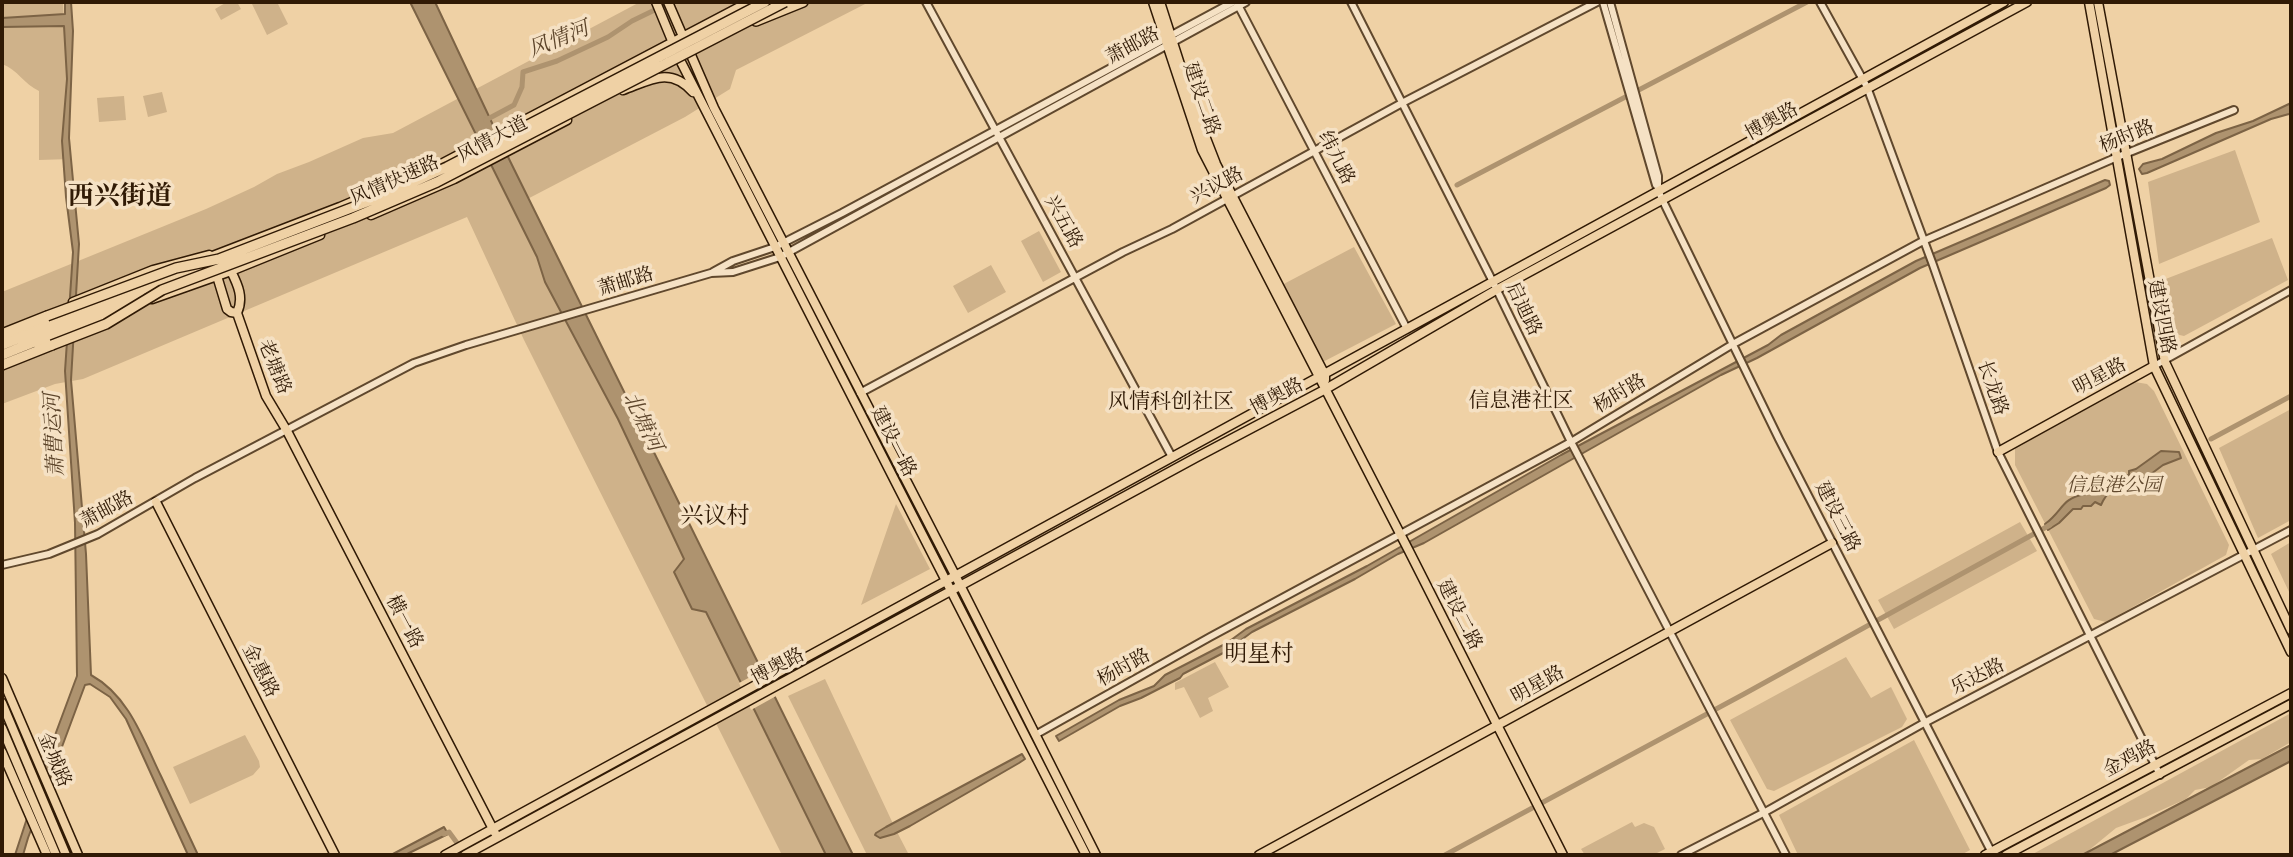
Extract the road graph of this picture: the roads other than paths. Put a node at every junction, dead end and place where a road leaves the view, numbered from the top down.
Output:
1 (656, 2) edge
2 (668, 2) edge
3 (749, 2) edge
4 (765, 2) edge
5 (785, 2) edge
6 (793, 2) edge
7 (803, 2) edge
8 (926, 2) edge
9 (1153, 2) edge
10 (1160, 2) edge
11 (1246, 2) edge
12 (1351, 2) edge
13 (1597, 2) edge
14 (1603, 2) edge
15 (1610, 2) edge
16 (1820, 2) edge
17 (2004, 2) edge
18 (2027, 2) edge
19 (2089, 2) edge
20 (2098, 2) edge
21 (1236, 3) edge
22 (757, 21) junction
23 (683, 37) junction
24 (1168, 41) junction
25 (673, 43) junction
26 (692, 55) junction
27 (680, 60) junction
28 (1862, 78) junction
29 (1867, 87) junction
30 (1631, 88) junction
31 (623, 90) junction
32 (1402, 103) junction
33 (2234, 110) dead end
34 (706, 111) junction
35 (997, 134) junction
36 (1315, 151) junction
37 (2127, 155) junction
38 (2115, 158) junction
39 (1658, 190) junction
40 (1230, 197) junction
41 (1662, 199) junction
42 (1923, 241) junction
43 (779, 245) junction
44 (784, 255) junction
45 (219, 256) junction
46 (231, 271) junction
47 (711, 273) junction
48 (217, 276) junction
49 (1076, 278) junction
50 (1492, 280) junction
51 (162, 290) junction
52 (1496, 290) junction
53 (2291, 290) edge
54 (237, 313) junction
55 (52, 317) junction
56 (1407, 329) junction
57 (2, 332) edge
58 (52, 342) junction
59 (2, 343) edge
60 (1733, 344) junction
61 (2, 357) edge
62 (2165, 362) junction
63 (2, 365) edge
64 (2154, 366) junction
65 (1322, 377) junction
66 (1324, 390) junction
67 (856, 395) junction
68 (287, 431) junction
69 (1572, 444) junction
70 (1998, 452) junction
71 (1172, 457) junction
72 (156, 502) junction
73 (2291, 530) edge
74 (1402, 538) junction
75 (1832, 543) junction
76 (2249, 553) junction
77 (12, 564) junction
78 (2, 565) edge
79 (2, 571) edge
80 (955, 575) junction
81 (946, 580) junction
82 (960, 586) junction
83 (951, 590) junction
84 (1669, 630) junction
85 (2291, 630) edge
86 (2091, 637) junction
87 (2291, 652) edge
88 (2, 678) edge
89 (8, 690) junction
90 (2291, 693) edge
91 (2, 703) edge
92 (2291, 704) edge
93 (1924, 723) junction
94 (1497, 725) junction
95 (6, 726) edge
96 (1035, 735) junction
97 (2, 752) edge
98 (2155, 764) junction
99 (2160, 775) junction
100 (1765, 812) junction
101 (493, 829) junction
102 (497, 838) junction
103 (468, 854) edge
104 (1990, 854) edge
105 (47, 855) edge
106 (56, 855) edge
107 (66, 855) edge
108 (78, 855) edge
109 (335, 855) edge
110 (445, 855) edge
111 (1086, 855) edge
112 (1096, 855) edge
113 (1259, 855) edge
114 (1563, 855) edge
115 (1681, 855) edge
116 (1786, 855) edge
117 (2006, 855) edge

1 - 25 main road, 建设一路
2 - 23 main road, 建设一路
3 - 23 main road, 风情大道
4 - 45 highway, 风情快速路, bridge
5 - 51 highway, 风情快速路, bridge
6 - 22 main road, 风情大道
7 - 22 highway
8 - 35 street, 兴五路
9 - 24 main road, 建设二路
10 - 24 main road, 建设二路
11 - 21 street, 萧邮路
12 - 32 street, 启迪路
13 - 32 street, 兴议路
14 - 30 street, 建设三路
15 - 30 street, 建设三路
16 - 28 street, 长龙路
17 - 28 main road, 博奥路
18 - 29 main road, 博奥路
19 - 38 main road, 建设四路
20 - 37 main road, 建设四路
21 - 24 street, 萧邮路
21 - 36 street, 纬九路
22 - 26 main road, 风情大道
23 - 25 main road, 风情大道
23 - 26 main road, 建设一路
24 - 35 street, 萧邮路
24 - 40 main road, 建设二路
25 - 27 main road, 建设一路
25 - 45 main road, 风情大道
26 - 27 main road, 风情大道
26 - 43 main road, 建设一路
27 - 31 main road, 风情大道
27 - 34 main road, 建设一路
28 - 29 street, 长龙路
28 - 39 main road, 博奥路
29 - 41 main road, 博奥路
29 - 42 street, 长龙路
30 - 39 street, 建设三路
31 - 34 main road
31 - 46 main road, 风情大道, bridge
32 - 36 street, 兴议路
32 - 50 street, 启迪路
33 - 37 street, 杨时路
34 - 43 main road, 建设一路
35 - 43 street
35 - 44 street, 萧邮路
35 - 49 street, 兴五路
36 - 40 street, 兴议路
36 - 56 street, 纬九路
37 - 38 street, 杨时路
37 - 62 main road, 建设四路
38 - 42 street, 杨时路
38 - 64 main road, 建设四路
39 - 41 street, 建设三路
39 - 50 main road, 博奥路
40 - 49 street, 兴议路
40 - 65 main road, 建设二路
41 - 52 main road, 博奥路
41 - 60 street, 建设三路
42 - 60 street, 杨时路
42 - 70 street, 长龙路
43 - 44 main road, 建设一路
43 - 47 street
44 - 47 street, 萧邮路
44 - 67 main road, 建设一路
45 - 55 main road, 风情大道, bridge
45 - 55 highway, bridge
45 - 57 main road, bridge
45 - 59 highway, 风情快速路, bridge
46 - 48 main road, 风情大道
46 - 54 main road, 老塘路
47 - 68 street, 萧邮路
48 - 54 main road, 老塘路
48 - 58 main road, 风情大道
49 - 67 street, 兴议路
49 - 71 street, 兴五路
50 - 52 street, 启迪路
50 - 56 main road, 博奥路
51 - 58 highway, bridge
51 - 61 highway, 风情快速路, bridge
52 - 66 main road, 博奥路
52 - 69 street, 启迪路
53 - 62 street, 明星路
54 - 68 main road, 老塘路
55 - 57 highway
55 - 59 main road, 风情大道
56 - 65 main road, 博奥路
58 - 61 main road, 风情大道
58 - 63 highway
60 - 69 street, 杨时路
60 - 75 street, 建设三路
62 - 64 street, 明星路
62 - 76 main road, 建设四路
64 - 70 main road, 明星路
64 - 76 main road, 建设四路
65 - 66 main road
65 - 71 main road, 博奥路
66 - 74 main road, 建设二路
66 - 82 main road, 博奥路
67 - 80 main road, 建设一路
67 - 81 main road, 建设一路
68 - 72 street, 萧邮路
68 - 101 main road, 横一路
69 - 74 street, 杨时路
69 - 84 street, 启迪路
70 - 86 street, 长龙路
71 - 80 main road, 博奥路
72 - 77 street, 萧邮路
72 - 109 main road, 金惠路
73 - 76 street, 乐达路
74 - 94 main road, 建设二路
74 - 96 street, 杨时路
75 - 84 main road, 明星路
75 - 93 street, 建设三路
76 - 85 main road, 建设四路
76 - 86 street, 乐达路
76 - 87 main road, 建设四路
77 - 78 street, 萧邮路
77 - 79 street
80 - 81 main road, 博奥路
80 - 82 main road, 建设一路
81 - 83 main road, 建设一路
81 - 101 main road, 博奥路
82 - 83 main road, 博奥路
82 - 96 main road, 建设一路
83 - 102 main road, 博奥路
83 - 111 main road, 建设一路
84 - 94 main road, 明星路
84 - 100 street, 启迪路
86 - 93 street, 乐达路
86 - 98 street, 长龙路
88 - 89 main road, 金城路
89 - 95 main road
89 - 108 main road, 金城路
90 - 98 main road, 金鸡路
91 - 95 main road, 金城路
92 - 99 main road, 金鸡路
93 - 100 street, 乐达路
93 - 104 street, 建设三路
94 - 113 main road, 明星路
94 - 114 main road, 建设二路
95 - 106 main road, 金城路
95 - 107 main road, 金城路
96 - 112 main road, 建设一路
97 - 105 main road
98 - 99 street, 长龙路
98 - 104 main road, 金鸡路
99 - 117 main road, 金鸡路
100 - 115 street, 乐达路
100 - 116 street, 启迪路
101 - 102 main road, 横一路
101 - 110 main road, 博奥路
102 - 103 main road, 博奥路

